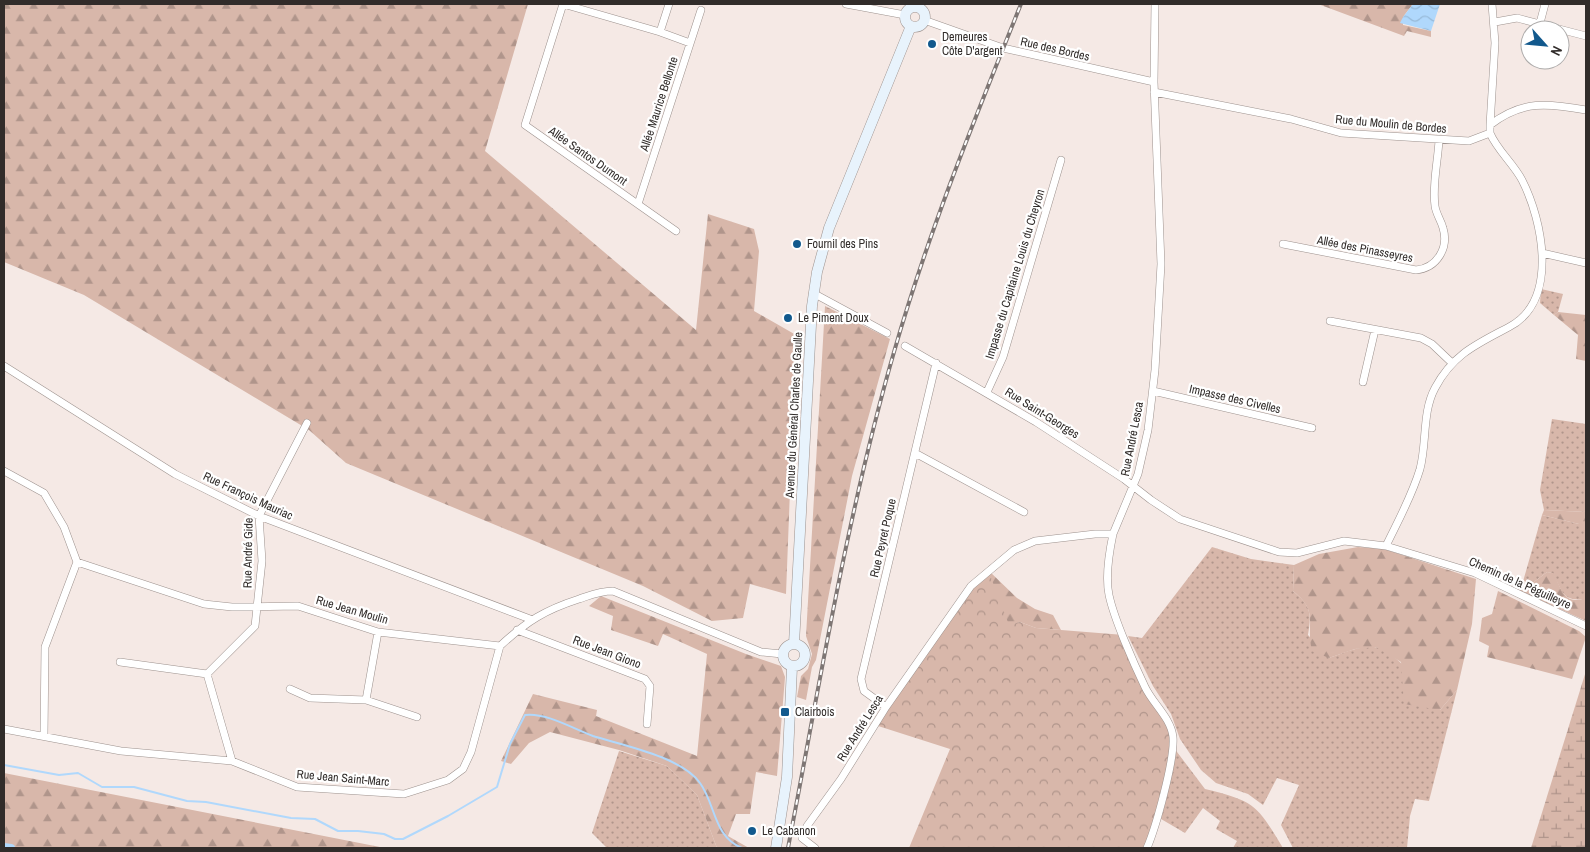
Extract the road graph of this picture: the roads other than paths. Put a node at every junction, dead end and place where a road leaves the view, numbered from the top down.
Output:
1 (563, 4) edge
2 (669, 4) edge
3 (846, 4) edge
4 (1155, 4) edge
5 (1492, 4) edge
6 (1545, 4) edge
7 (920, 9) edge
8 (701, 10) dead end
9 (905, 16) junction
10 (1526, 20) edge
11 (1541, 20) edge
12 (1495, 22) junction
13 (911, 26) junction
14 (1570, 31) edge
15 (660, 32) junction
16 (1586, 36) edge
17 (690, 43) junction
18 (1154, 82) junction
19 (1154, 92) junction
20 (1586, 110) edge
21 (1490, 129) junction
22 (1439, 140) junction
23 (1061, 160) dead end
24 (638, 204) junction
25 (676, 231) dead end
26 (1283, 244) dead end
27 (1542, 253) junction
28 (1586, 263) edge
29 (813, 293) junction
30 (1330, 321) dead end
31 (1375, 330) junction
32 (887, 333) dead end
33 (905, 346) dead end
34 (1451, 362) junction
35 (936, 363) junction
36 (4, 366) edge
37 (1363, 382) dead end
38 (987, 392) junction
39 (1153, 392) junction
40 (307, 424) dead end
41 (1312, 428) dead end
42 (914, 453) junction
43 (4, 471) edge
44 (1134, 487) junction
45 (1024, 512) dead end
46 (258, 516) junction
47 (1113, 534) junction
48 (1386, 546) junction
49 (78, 562) junction
50 (257, 605) junction
51 (530, 619) junction
52 (1586, 626) edge
53 (516, 630) junction
54 (378, 632) junction
55 (794, 644) junction
56 (500, 646) junction
57 (782, 654) junction
58 (120, 662) dead end
59 (792, 667) junction
60 (206, 674) junction
61 (290, 689) dead end
62 (366, 700) junction
63 (886, 707) junction
64 (417, 718) dead end
65 (647, 724) dead end
66 (4, 729) edge
67 (44, 736) junction
68 (232, 761) junction
69 (776, 848) edge
70 (815, 848) edge
71 (1147, 848) edge

1 - 15 street
1 - 24 street, Allée Santos Dumont
2 - 15 street
3 - 9 street
4 - 18 street, Rue André Lesca
5 - 12 street
6 - 11 street
7 - 9 main road
7 - 13 main road
7 - 18 street, Rue des Bordes
8 - 17 street, Allée Maurice Bellonte
9 - 13 main road
10 - 12 street
12 - 21 street
13 - 29 main road, Avenue du Général Charles de Gaulle
14 - 16 street
15 - 17 street
17 - 24 street, Allée Maurice Bellonte
18 - 19 street, Rue André Lesca
19 - 22 street, Rue du Moulin de Bordes
19 - 39 street, Rue André Lesca
20 - 21 street, Rue du Moulin de Bordes
21 - 22 street, Rue du Moulin de Bordes
21 - 27 street
22 - 26 street, Allée des Pinasseyres
23 - 38 street, Impasse du Capitaine Louis du Cheyron
24 - 25 street, Allée Santos Dumont
27 - 28 street
27 - 34 street
29 - 32 street
29 - 55 main road, Avenue du Général Charles de Gaulle
30 - 31 street
31 - 34 street
31 - 37 street
33 - 35 street, Rue Saint-Georges
34 - 48 street
35 - 38 street, Rue Saint-Georges
35 - 42 street, Rue Peyret Poque
36 - 46 street, Rue François Mauriac
38 - 44 street, Rue Saint-Georges
39 - 41 street, Impasse des Civelles
39 - 44 street, Rue André Lesca
40 - 46 street, Rue André Gide
42 - 45 street
42 - 63 street, Rue Peyret Poque
43 - 49 street
44 - 47 street, Rue André Lesca
44 - 48 street, Chemin de la Péguilleyre
46 - 50 street, Rue André Gide
46 - 51 street, Rue François Mauriac
47 - 63 street, Rue André Lesca
47 - 71 street
48 - 52 street, Chemin de la Péguilleyre
49 - 50 street, Rue Jean Moulin
49 - 67 street
50 - 54 street, Rue Jean Moulin
50 - 60 street, Rue André Gide
51 - 53 street
51 - 57 street
53 - 56 street
53 - 65 street, Rue Jean Giono
54 - 56 street, Rue Jean Moulin
54 - 62 street
55 - 57 main road
55 - 59 main road
56 - 68 street, Rue Jean Saint-Marc
57 - 59 main road
58 - 60 street
59 - 69 main road
60 - 68 street
61 - 62 street
62 - 64 street
63 - 70 street, Rue André Lesca
66 - 67 street, Rue Jean Saint-Marc
67 - 68 street, Rue Jean Saint-Marc

